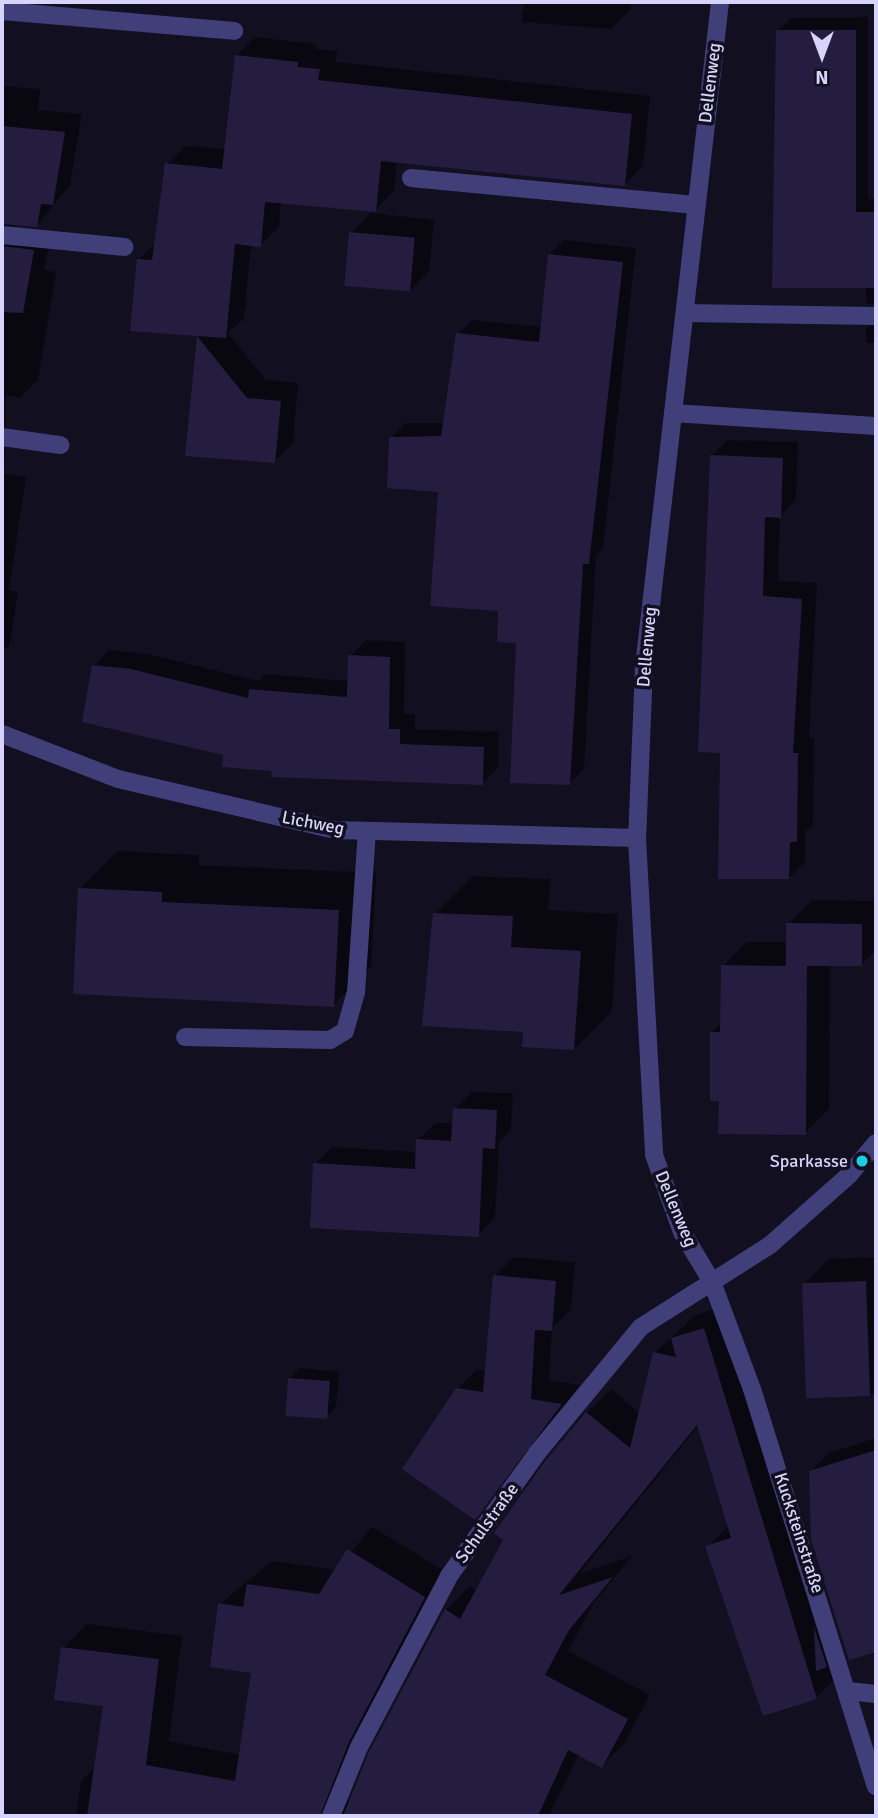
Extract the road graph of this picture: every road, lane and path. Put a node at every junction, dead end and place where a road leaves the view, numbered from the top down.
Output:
1 (720, 2) edge
2 (2, 11) edge
3 (234, 31) dead end
4 (411, 178) dead end
5 (696, 205) junction
6 (2, 235) edge
7 (124, 247) dead end
8 (685, 313) junction
9 (876, 316) edge
10 (673, 413) junction
11 (876, 426) edge
12 (2, 437) edge
13 (60, 445) dead end
14 (2, 734) edge
15 (367, 831) junction
16 (638, 838) junction
17 (185, 1037) dead end
18 (876, 1143) edge
19 (712, 1283) junction
20 (848, 1691) junction
21 (876, 1694) edge
22 (876, 1786) edge
23 (331, 1816) edge

1 - 5 street, Dellenweg
2 - 3 street
4 - 5 street
5 - 8 street, Dellenweg
6 - 7 street
8 - 9 street
8 - 10 street, Dellenweg
10 - 11 street
10 - 16 street, Dellenweg
12 - 13 street
14 - 15 street, Lichweg
15 - 16 street, Lichweg
15 - 17 street
16 - 19 street, Dellenweg
18 - 19 street, Schulstraße
19 - 20 street, Kucksteinstraße
19 - 23 street, Schulstraße
20 - 21 street
20 - 22 street, Kucksteinstraße

